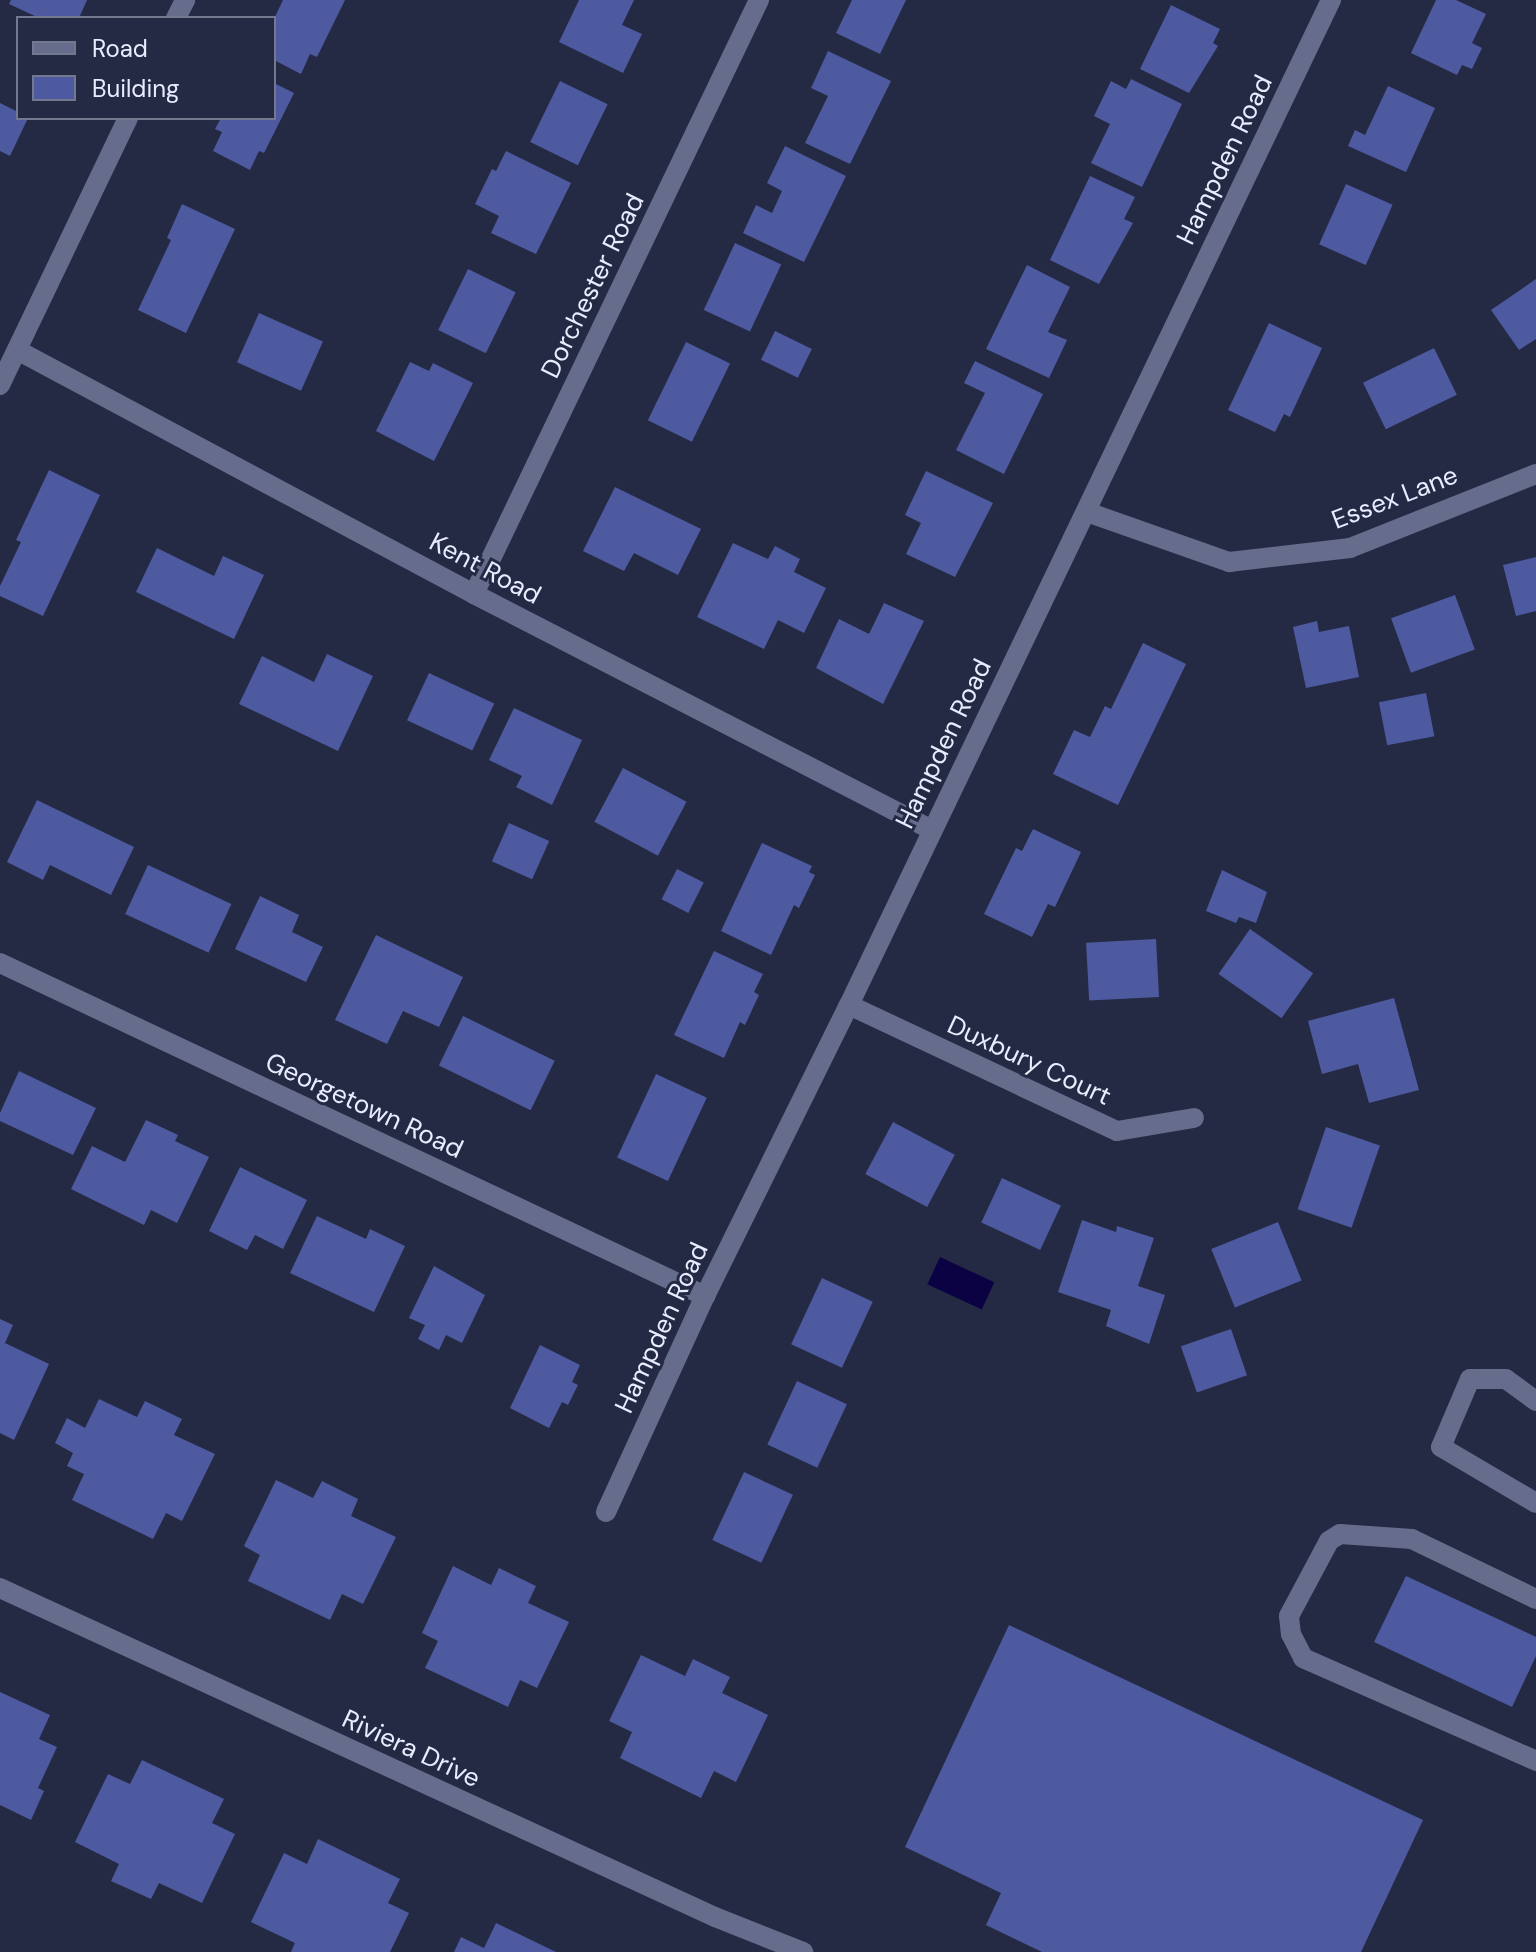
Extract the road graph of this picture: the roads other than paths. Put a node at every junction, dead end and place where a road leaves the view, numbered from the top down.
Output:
1 (759, 0) edge
2 (1331, 0) edge
3 (127, 120) edge
4 (17, 350) junction
5 (0, 385) edge
6 (1536, 474) edge
7 (1087, 512) junction
8 (474, 594) junction
9 (932, 830) junction
10 (0, 963) edge
11 (849, 1005) junction
12 (1194, 1118) dead end
13 (705, 1296) junction
14 (1536, 1401) edge
15 (1536, 1503) edge
16 (606, 1512) dead end
17 (0, 1588) edge
18 (1536, 1599) edge
19 (1536, 1761) edge
20 (803, 1952) edge

1 - 8 street, Dorchester Road
2 - 7 street, Hampden Road
3 - 4 street
4 - 5 street
4 - 8 street, Kent Road
6 - 7 street, Essex Lane
7 - 9 street, Hampden Road
8 - 9 street, Kent Road
9 - 11 street, Hampden Road
10 - 13 street, Georgetown Road
11 - 12 street, Duxbury Court
11 - 13 street, Hampden Road
13 - 16 street, Hampden Road
14 - 15 street
17 - 20 street, Riviera Drive
18 - 19 street

